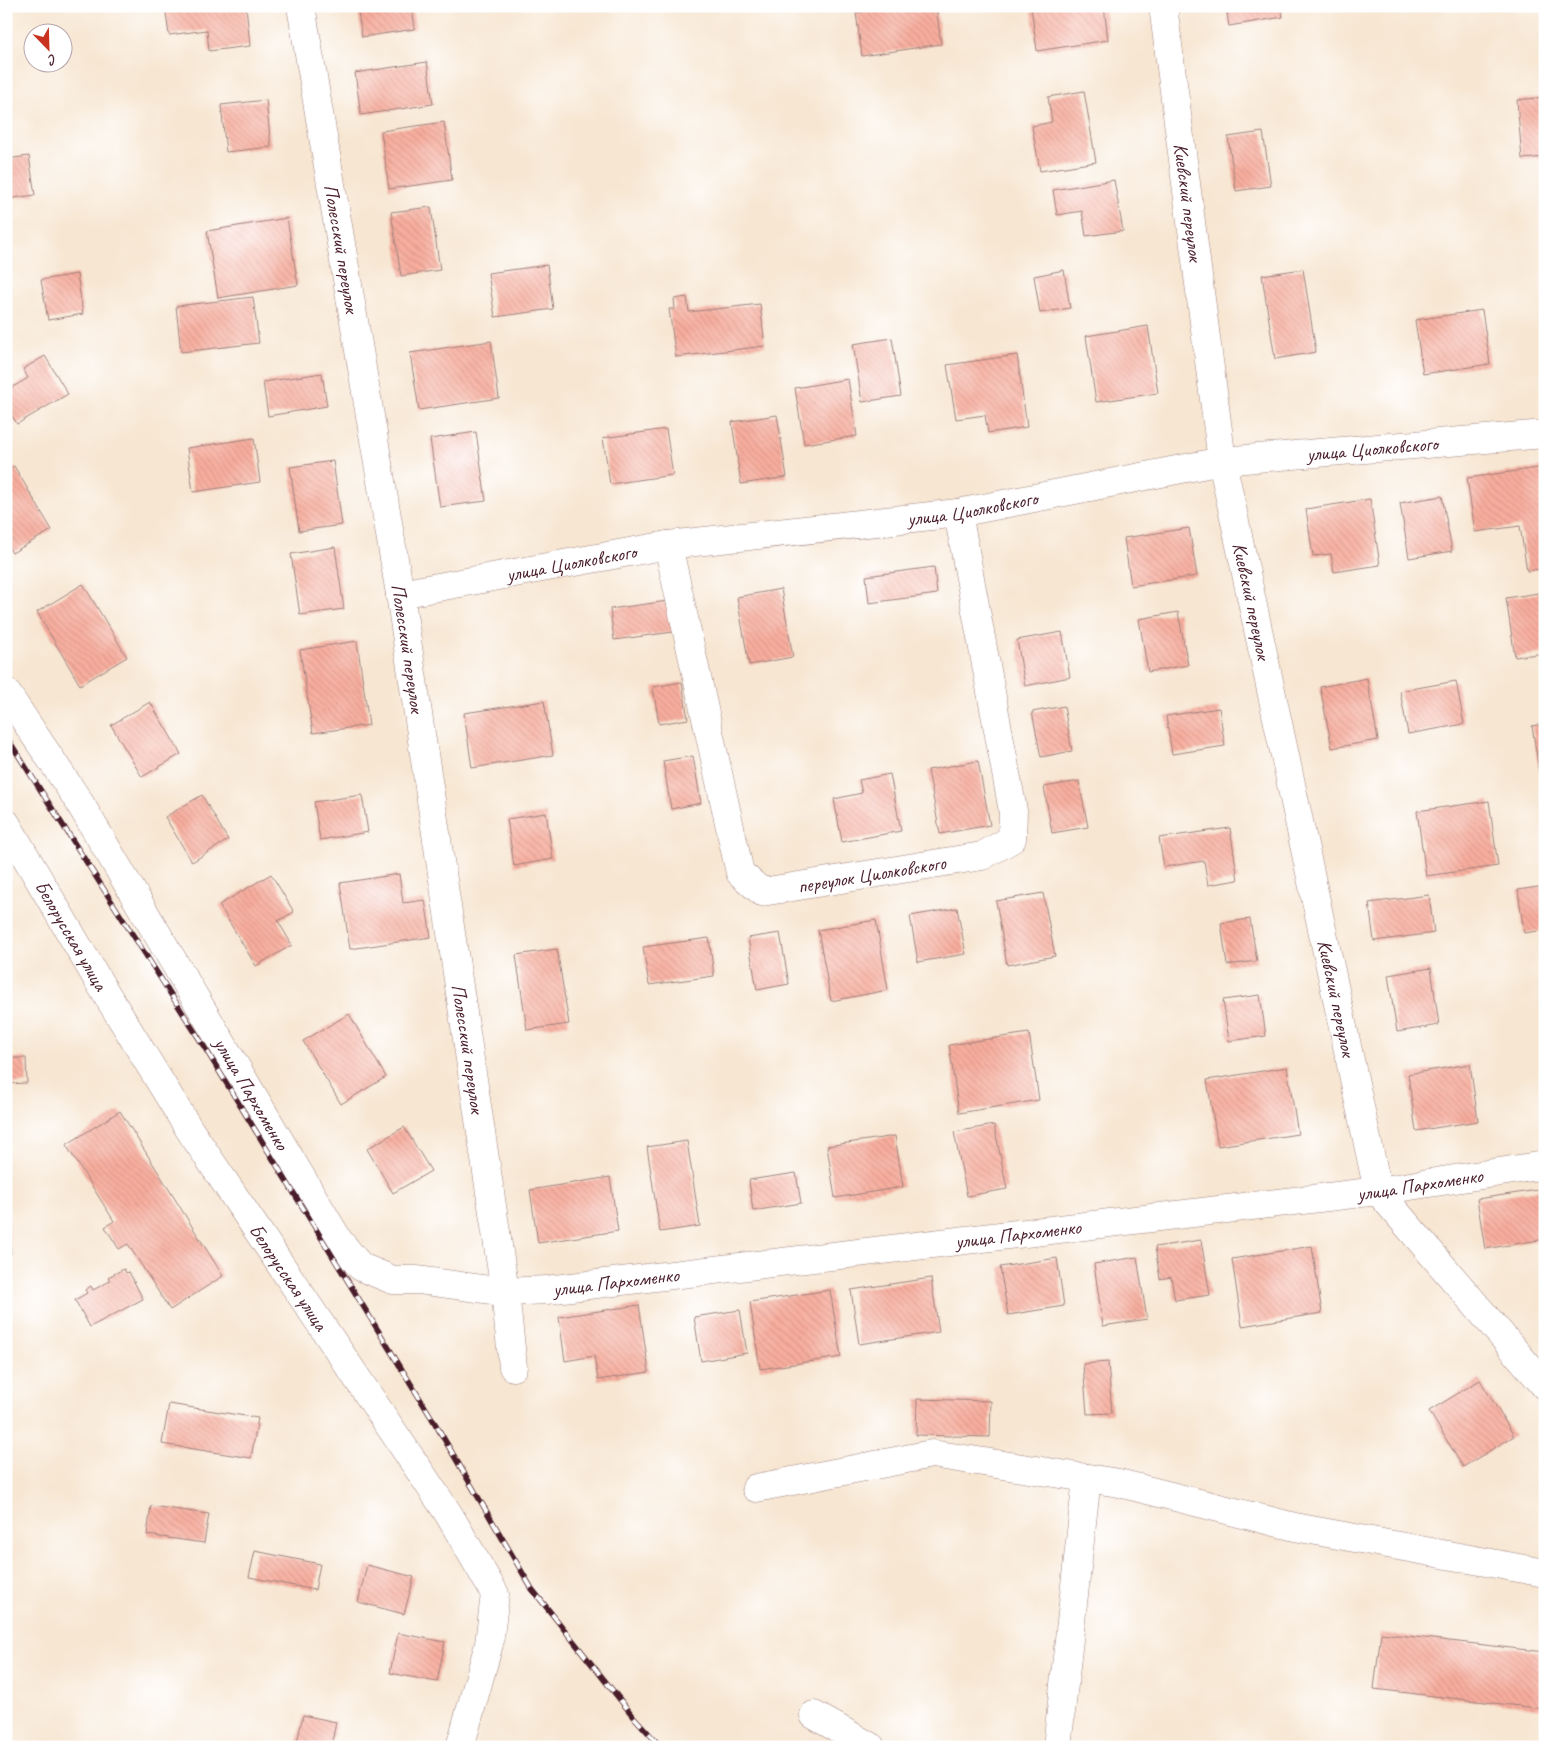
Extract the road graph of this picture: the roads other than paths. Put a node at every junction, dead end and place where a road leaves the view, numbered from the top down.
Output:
1 (301, 6) edge
2 (1163, 6) edge
3 (1545, 434) edge
4 (1222, 461) junction
5 (958, 514) junction
6 (668, 545) junction
7 (400, 594) junction
8 (6, 692) edge
9 (6, 823) edge
10 (1545, 1165) edge
11 (1378, 1191) junction
12 (505, 1292) junction
13 (513, 1367) dead end
14 (1545, 1386) edge
15 (1087, 1478) junction
16 (756, 1488) dead end
17 (1545, 1574) edge
18 (814, 1715) dead end
19 (460, 1747) edge
20 (871, 1747) edge
21 (1057, 1747) edge

1 - 7 street, Полесский переулок
2 - 4 street, Киевский переулок
3 - 4 street, улица Циолковского
4 - 5 street, улица Циолковского
4 - 11 street, Киевский переулок
5 - 6 street, улица Циолковского
5 - 6 street, переулок Циолковского
6 - 7 street, улица Циолковского
7 - 12 street, Полесский переулок
8 - 12 street, улица Пархоменко
9 - 19 street, Белорусская улица
10 - 11 street, улица Пархоменко
11 - 12 street, улица Пархоменко
11 - 14 street
12 - 13 street
15 - 16 street
15 - 17 street
15 - 21 street
18 - 20 street

